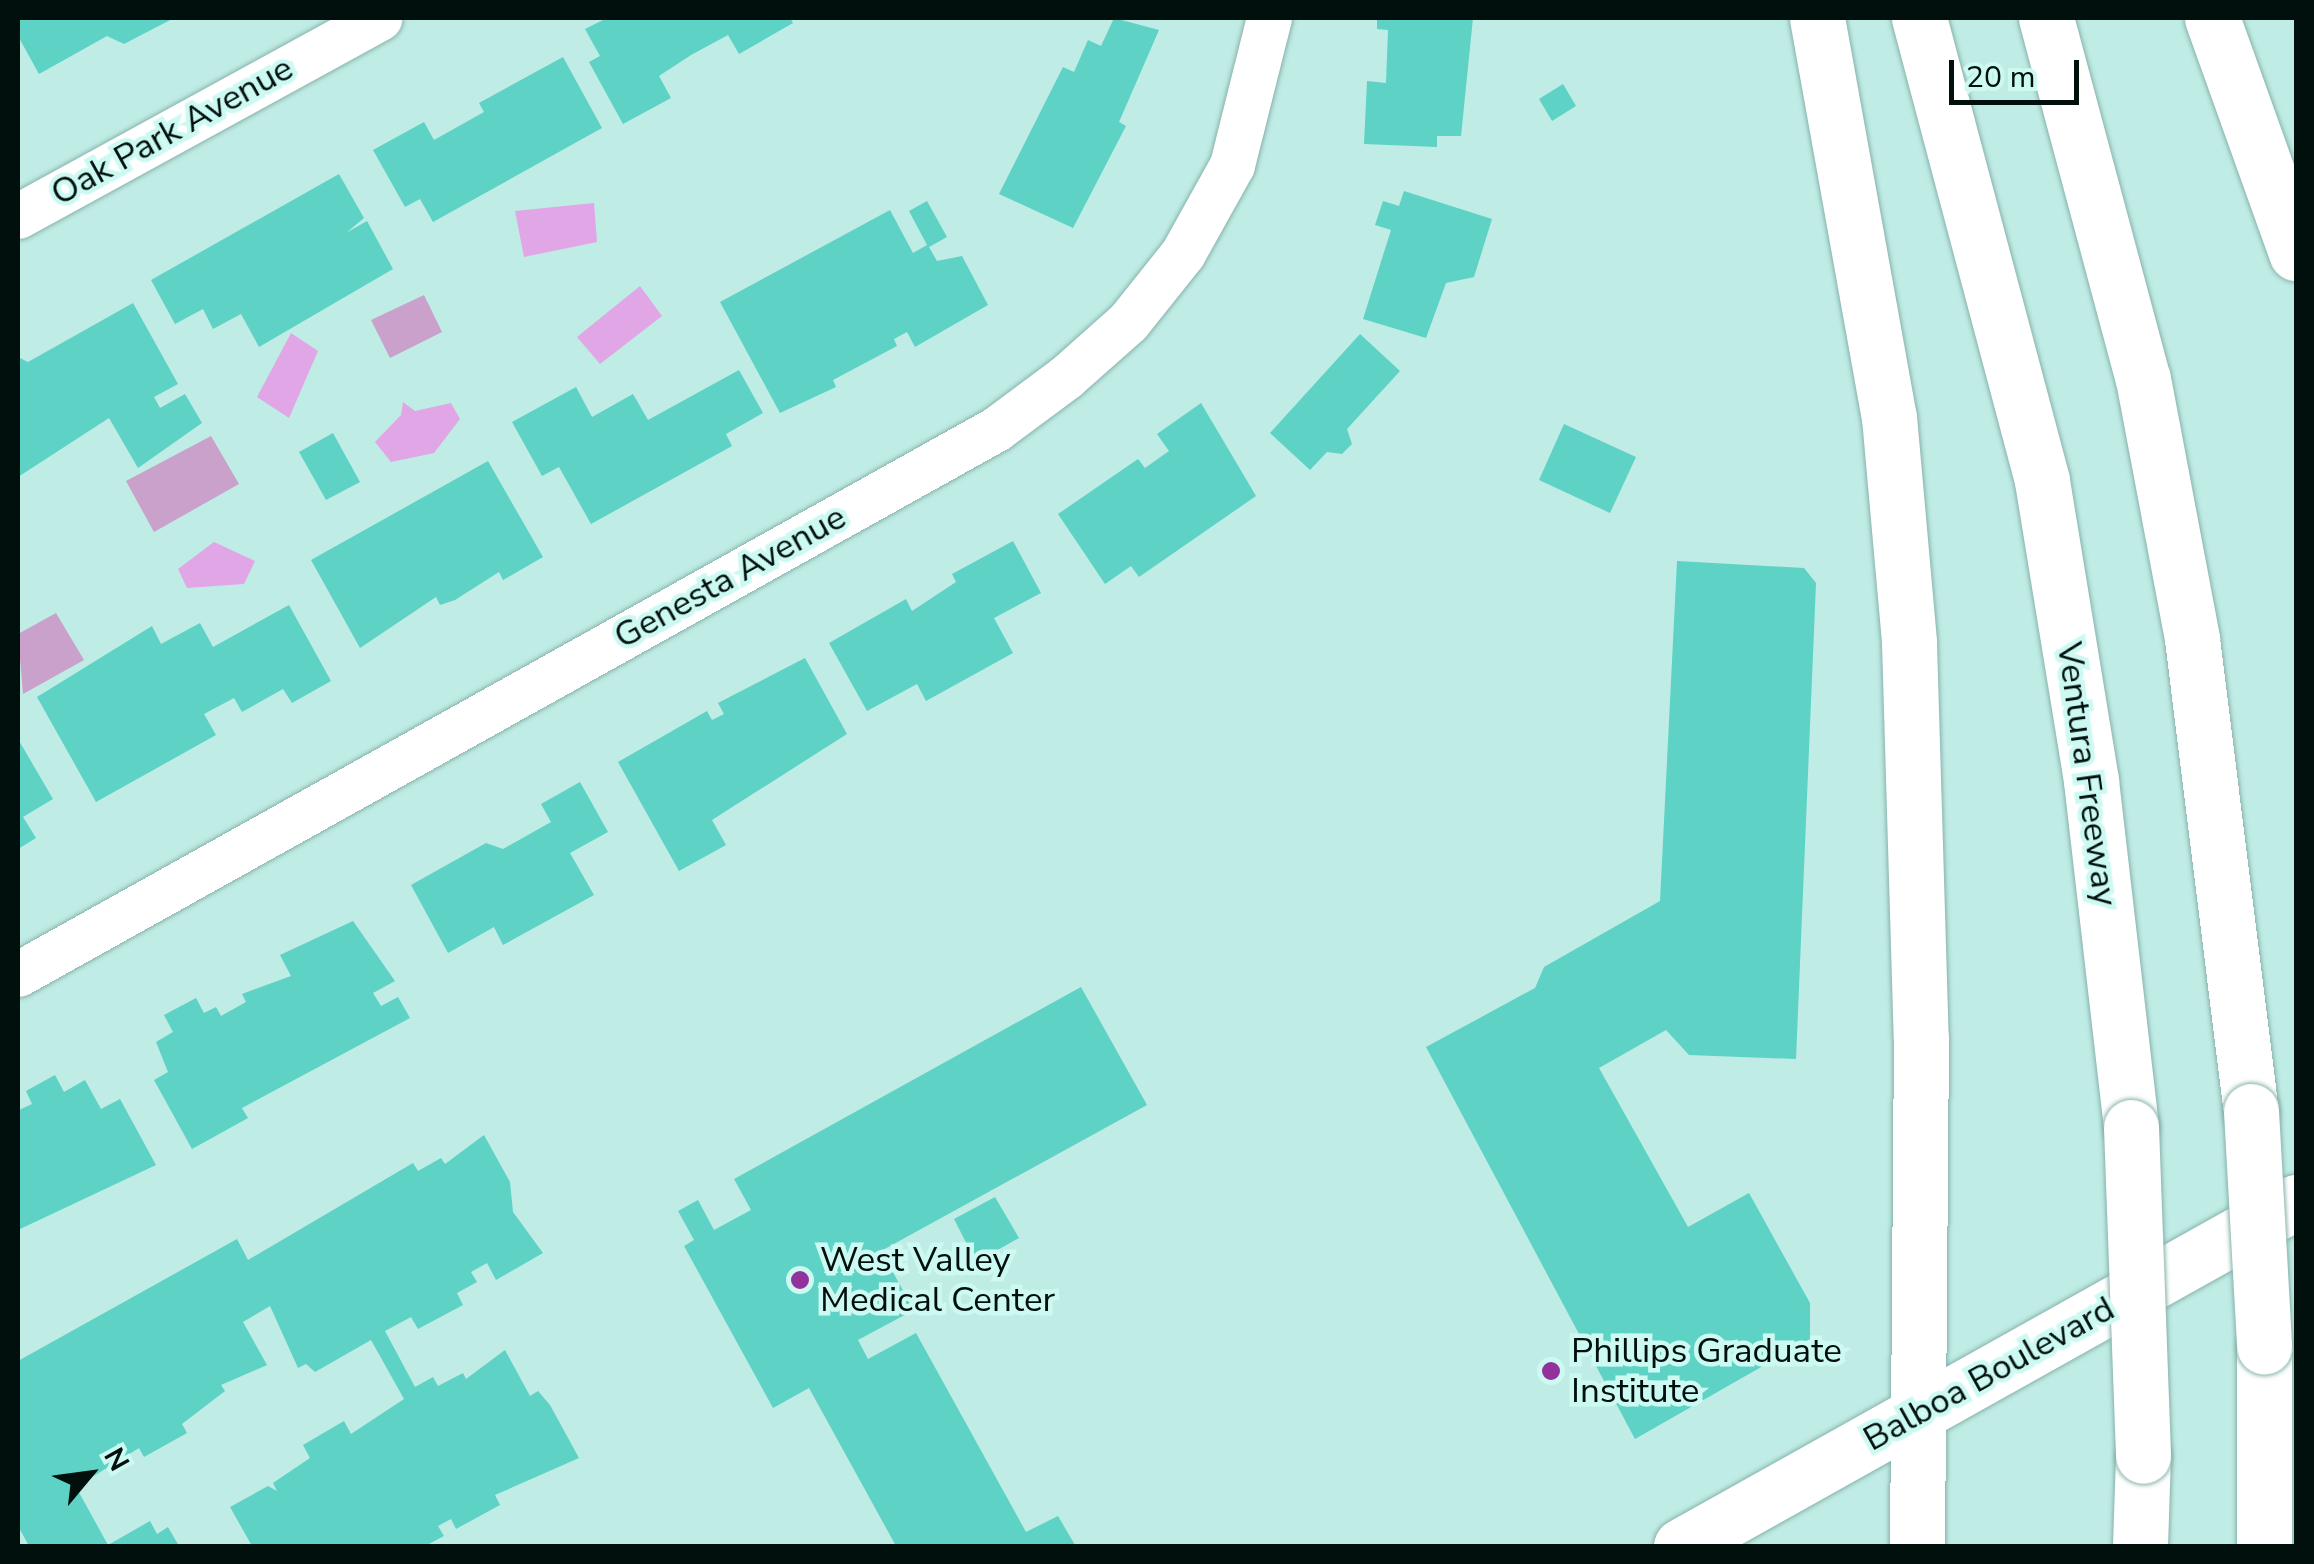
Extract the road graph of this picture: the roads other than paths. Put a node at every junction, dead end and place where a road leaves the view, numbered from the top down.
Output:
1 (378, 18) edge
2 (1269, 18) edge
3 (1817, 18) edge
4 (1918, 18) edge
5 (2046, 18) edge
6 (2212, 18) edge
7 (18, 216) edge
8 (2296, 253) edge
9 (18, 974) edge
10 (2296, 1202) edge
11 (1923, 1410) junction
12 (1681, 1546) edge
13 (1917, 1546) edge
14 (2140, 1546) edge
15 (2264, 1546) edge

1 - 7 street, Oak Park Avenue
2 - 9 street, Genesta Avenue
3 - 11 main road
4 - 14 main road, Ventura Freeway, bridge
5 - 15 main road, bridge
6 - 8 main road
10 - 11 main road, Balboa Boulevard
11 - 12 main road, Balboa Boulevard
11 - 13 main road

